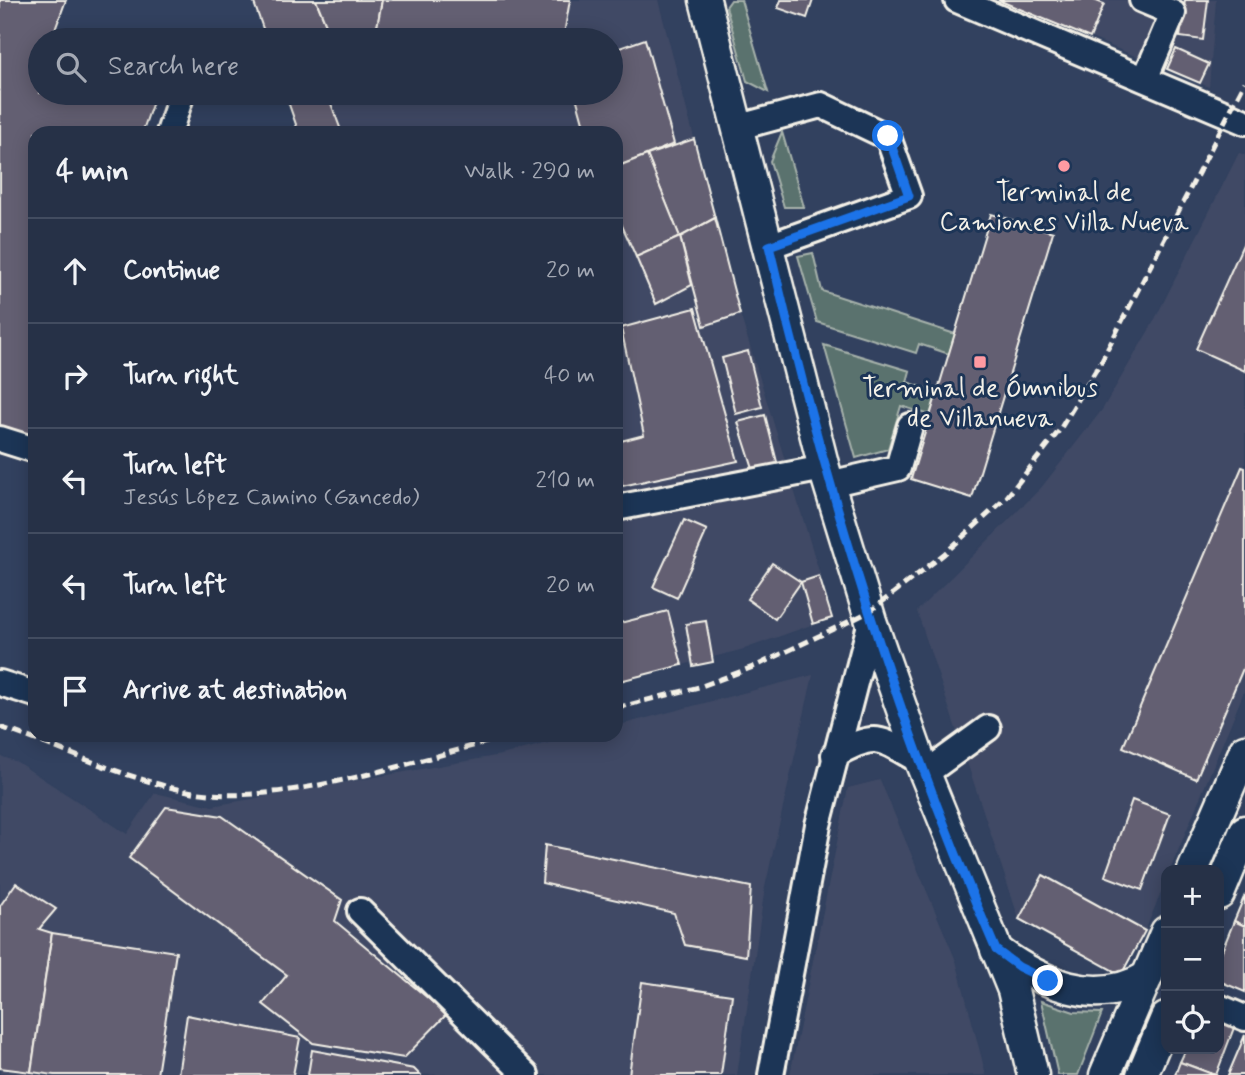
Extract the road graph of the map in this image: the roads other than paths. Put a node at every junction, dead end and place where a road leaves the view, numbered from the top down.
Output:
1 (705, 0) edge
2 (957, 0) edge
3 (1142, 0) edge
4 (1145, 79) junction
5 (178, 105) edge
6 (1245, 122) edge
7 (171, 126) edge
8 (738, 127) junction
9 (769, 246) junction
10 (909, 426) dead end
11 (0, 439) edge
12 (28, 448) edge
13 (827, 476) junction
14 (623, 507) edge
15 (871, 621) junction
16 (0, 683) edge
17 (28, 692) edge
18 (988, 728) dead end
19 (1245, 751) edge
20 (834, 755) junction
21 (923, 767) junction
22 (1245, 831) edge
23 (1195, 865) edge
24 (1224, 882) edge
25 (360, 911) dead end
26 (1161, 944) edge
27 (996, 950) junction
28 (1147, 977) junction
29 (1224, 1009) edge
30 (1245, 1018) edge
31 (1161, 1030) edge
32 (526, 1075) edge
33 (771, 1075) edge
34 (1033, 1075) edge
35 (1105, 1075) edge
36 (1142, 1075) edge

1 - 8 main road
2 - 4 street
3 - 4 street
4 - 6 street
5 - 7 street
8 - 9 main road
8 - 9 street
9 - 13 main road
10 - 13 street
11 - 12 street
13 - 14 street
13 - 15 main road
15 - 20 street
15 - 21 main road
16 - 17 street
18 - 21 street
19 - 23 main road
20 - 21 street
20 - 33 street
21 - 27 main road
22 - 24 main road
25 - 32 street
26 - 28 main road
27 - 28 main road
27 - 34 main road
28 - 35 main road
29 - 30 street
31 - 36 main road

